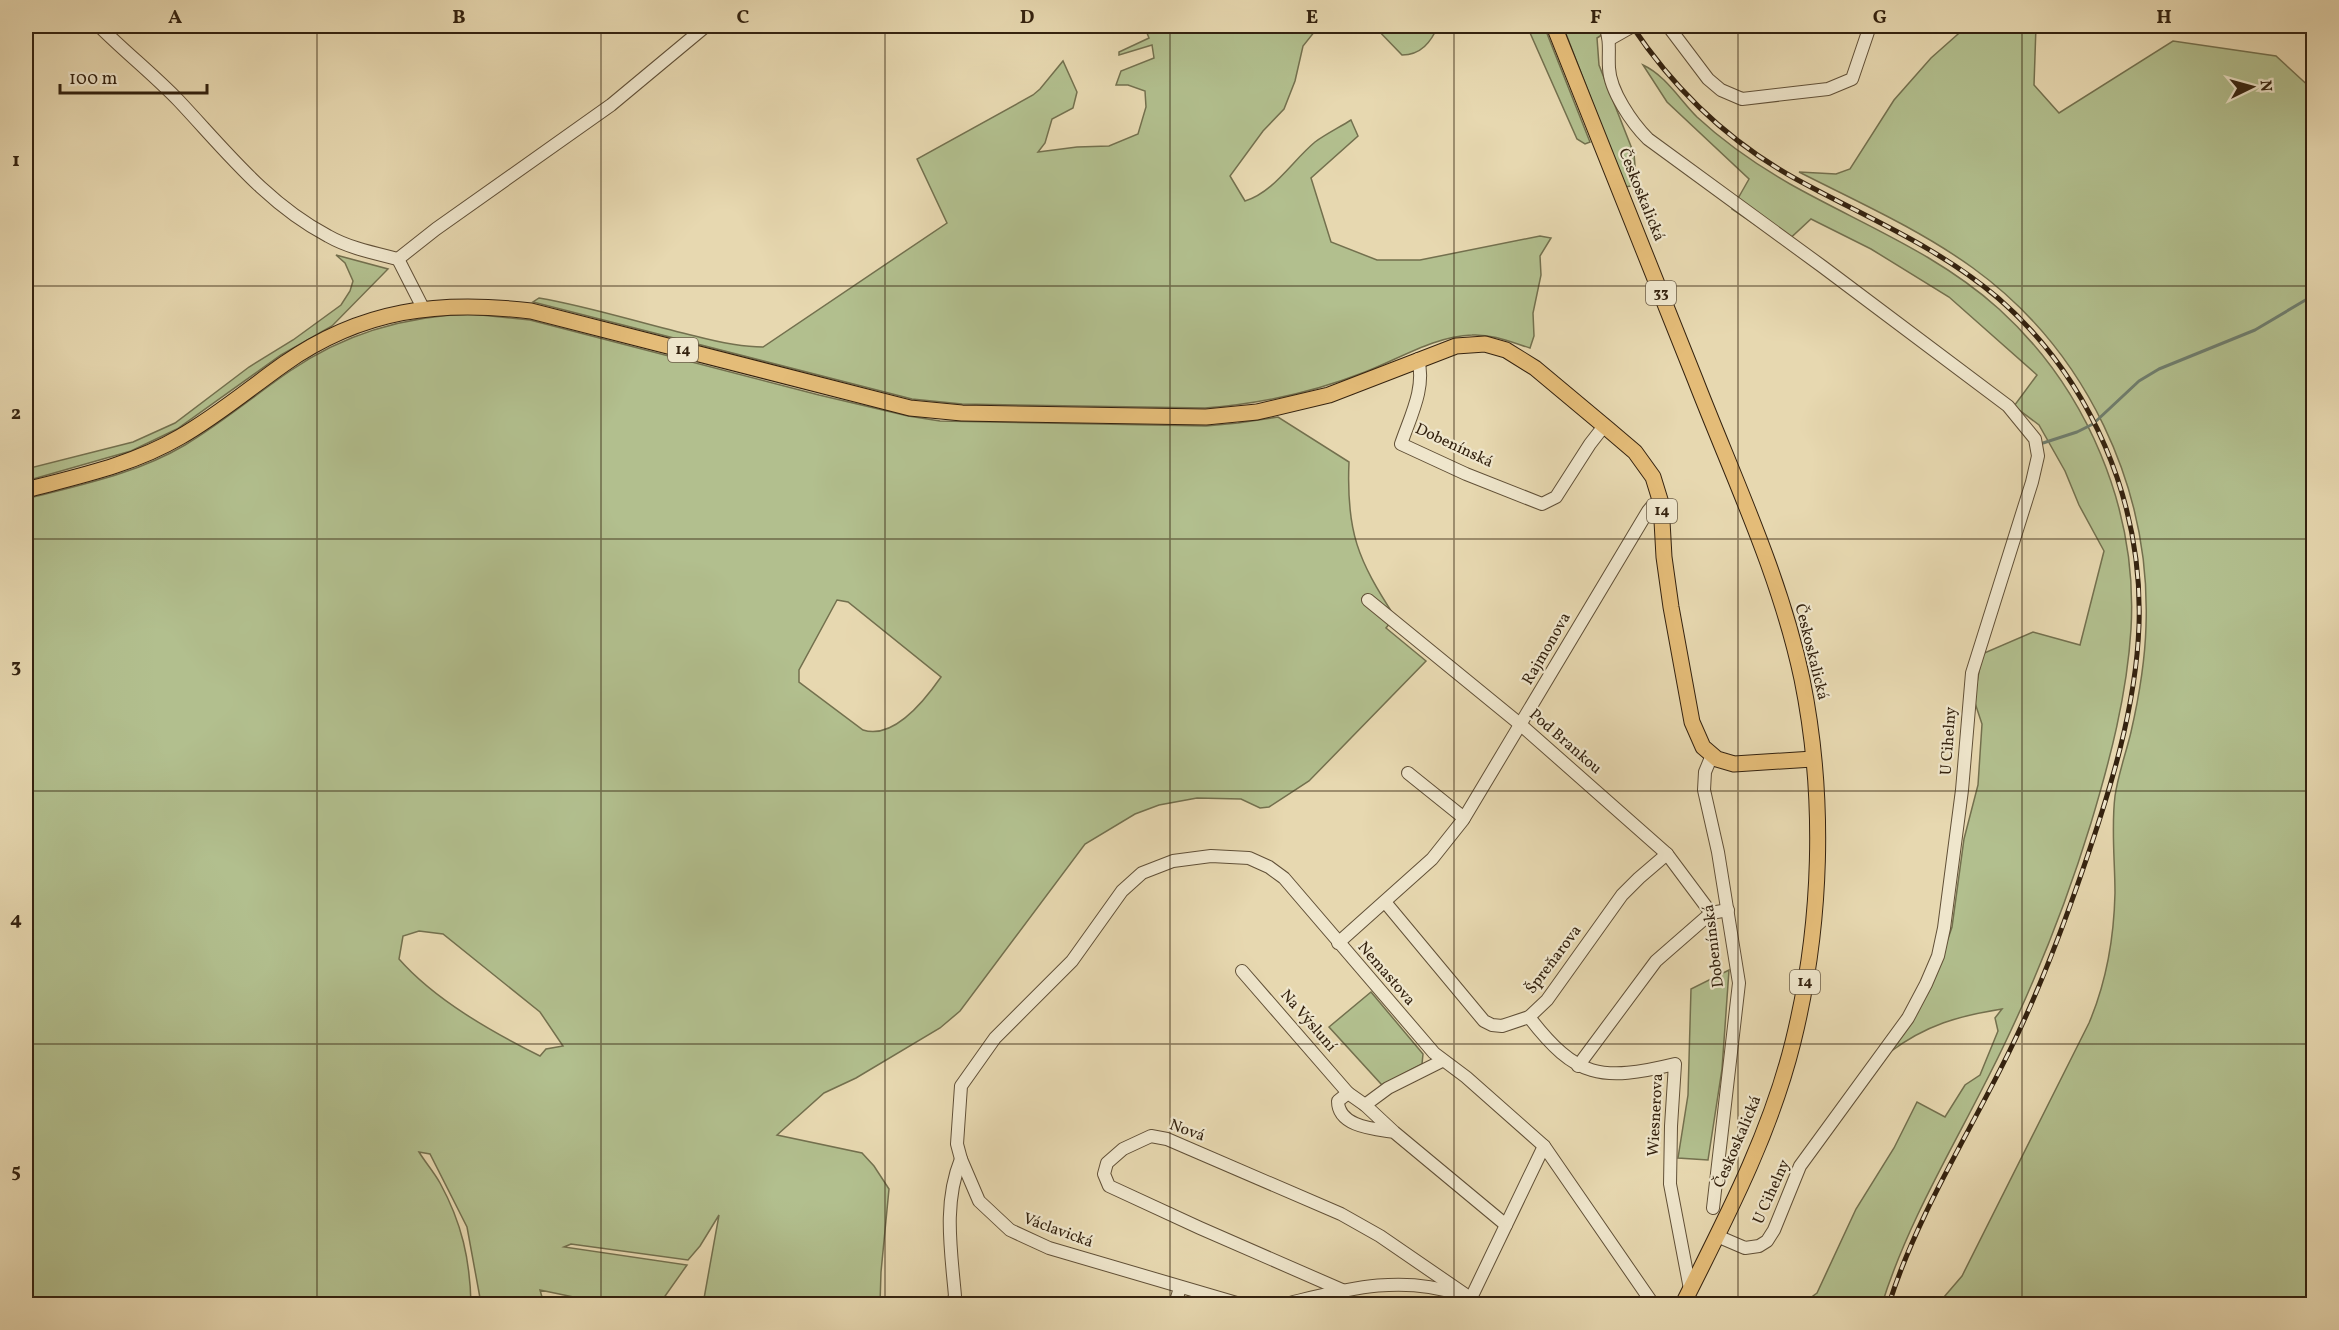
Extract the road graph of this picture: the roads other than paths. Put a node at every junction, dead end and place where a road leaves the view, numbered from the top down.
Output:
1 (99, 26) edge
2 (706, 26) edge
3 (1554, 26) edge
4 (1605, 26) edge
5 (1633, 26) edge
6 (1668, 26) edge
7 (1870, 26) edge
8 (1610, 39) junction
9 (398, 259) junction
10 (423, 308) junction
11 (1418, 359) junction
12 (1604, 426) junction
13 (26, 490) edge
14 (1661, 503) junction
15 (1368, 600) dead end
16 (1521, 725) junction
17 (1712, 755) junction
18 (1813, 759) junction
19 (1408, 773) dead end
20 (1464, 818) junction
21 (1667, 854) junction
22 (1385, 902) junction
23 (1728, 910) junction
24 (1711, 913) junction
25 (1338, 943) junction
26 (1242, 971) dead end
27 (1054, 979) joint
28 (1529, 1017) junction
29 (1442, 1061) junction
30 (1578, 1066) junction
31 (1348, 1093) junction
32 (1365, 1105) junction
33 (1394, 1132) junction
34 (1544, 1146) junction
35 (961, 1159) junction
36 (1713, 1208) dead end
37 (1506, 1225) junction
38 (1717, 1236) junction
39 (1180, 1288) junction
40 (1690, 1289) junction
41 (1342, 1290) junction
42 (1475, 1301) edge
43 (952, 1305) edge
44 (1175, 1305) edge
45 (1240, 1305) edge
46 (1285, 1305) edge
47 (1653, 1305) edge
48 (1683, 1305) edge

1 - 9 street
2 - 9 street
3 - 18 main road, Českoskalická / 33
4 - 8 street
5 - 8 street
6 - 7 street
8 - 38 street, U Cihelny
9 - 10 street
10 - 11 main road, 14
10 - 13 main road, 14
11 - 12 main road, 14
11 - 12 street, Dobenínská
12 - 14 main road, 14
14 - 16 street, Rajmonova
14 - 17 main road, 14
15 - 16 street, Pod Brankou
16 - 20 street, Rajmonova
16 - 21 street, Pod Brankou
17 - 18 main road
17 - 23 street, Dobenínská
18 - 38 main road, Českoskalická / 14
19 - 20 street
20 - 22 street, Rajmonova
21 - 24 street, Pod Brankou
21 - 28 street, Špreňarova
22 - 25 street, Rajmonova
22 - 28 street, Špreňarova
23 - 24 street
23 - 36 street, Dobenínská
24 - 30 street
25 - 27 street, Nemastova
25 - 29 street, Nemastova
26 - 31 street, Na Výsluní
27 - 35 street, Václavická
28 - 30 street
29 - 32 street
29 - 34 street, Nemastova
30 - 40 street, Wiesnerova
31 - 32 street, Na Výsluní
31 - 33 street, Na Výsluní
32 - 33 street, Na Výsluní
33 - 37 street, Na Výsluní
34 - 37 street
34 - 47 street, Nemastova
35 - 39 street, Václavická
35 - 43 street, Václavická
37 - 42 street
38 - 40 main road, Českoskalická / 14
39 - 44 street
39 - 45 street, Václavická
40 - 48 main road, Českoskalická / 14
41 - 42 street
41 - 42 street, Nová
41 - 46 street

